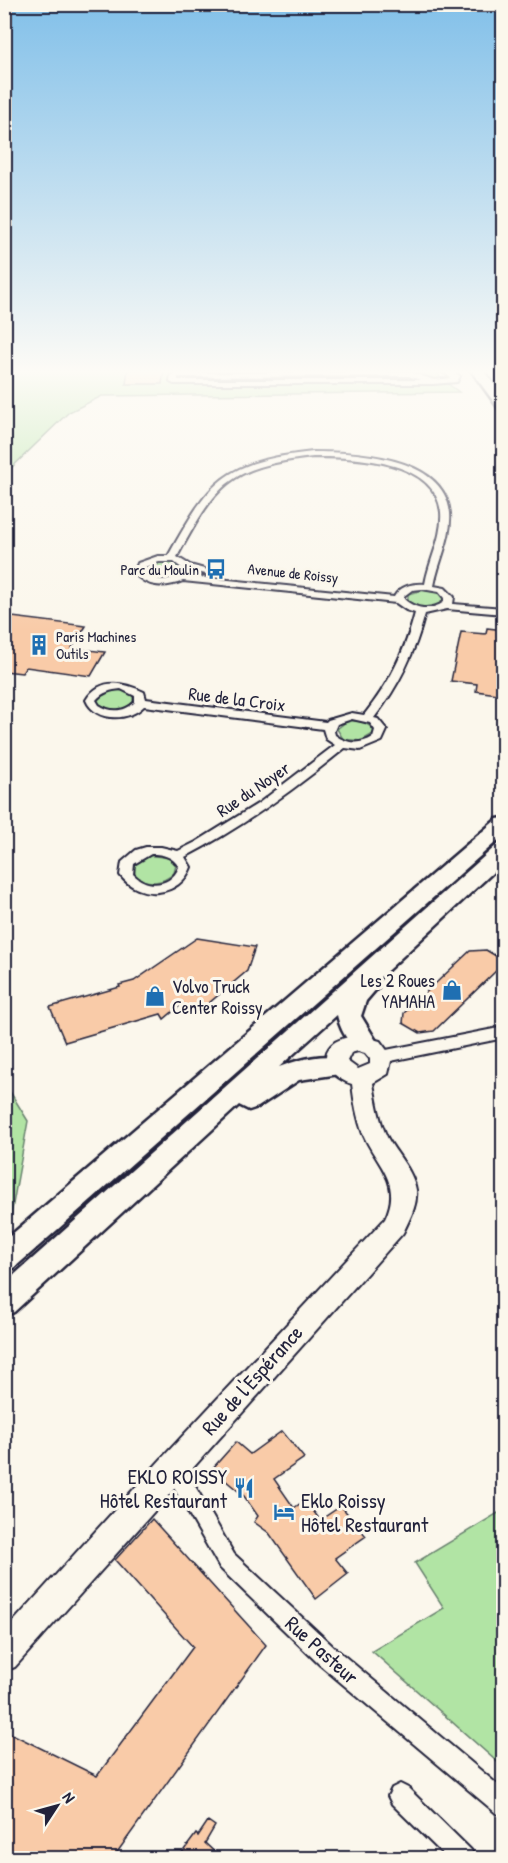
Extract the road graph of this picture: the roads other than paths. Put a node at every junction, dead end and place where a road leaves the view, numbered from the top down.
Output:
1 (286, 456) edge
2 (360, 456) edge
3 (171, 559) junction
4 (188, 567) junction
5 (183, 578) junction
6 (429, 587) junction
7 (400, 597) junction
8 (448, 601) junction
9 (504, 604) edge
10 (421, 611) junction
11 (504, 611) edge
12 (141, 702) dead end
13 (368, 718) junction
14 (328, 726) junction
15 (343, 744) junction
16 (504, 824) edge
17 (504, 850) edge
18 (178, 856) dead end
19 (406, 941) junction
20 (504, 1032) edge
21 (373, 1051) junction
22 (337, 1066) junction
23 (362, 1078) junction
24 (138, 1183) junction
25 (4, 1259) edge
26 (4, 1303) edge
27 (173, 1467) junction
28 (4, 1656) edge
29 (400, 1796) dead end
30 (504, 1804) edge
31 (463, 1858) edge

1 - 3 street
2 - 6 street
3 - 4 street, Avenue de Roissy
3 - 5 street, Avenue de Roissy
4 - 5 street
4 - 7 street, Avenue de Roissy
5 - 7 street, Avenue de Roissy
6 - 7 street
6 - 8 street
7 - 10 street
8 - 9 street
8 - 10 street
8 - 11 street
10 - 13 street
12 - 14 street, Rue de la Croix
13 - 14 street
13 - 15 street
14 - 15 street
15 - 18 street, Rue du Noyer
16 - 25 main road
17 - 19 main road
19 - 21 main road
19 - 24 main road
20 - 21 street
21 - 22 main road
21 - 23 main road
22 - 23 main road
22 - 24 main road
23 - 27 main road, Rue de l'Espérance
24 - 26 main road
27 - 28 main road, Rue de l'Espérance
27 - 30 street, Rue Pasteur
29 - 31 street

